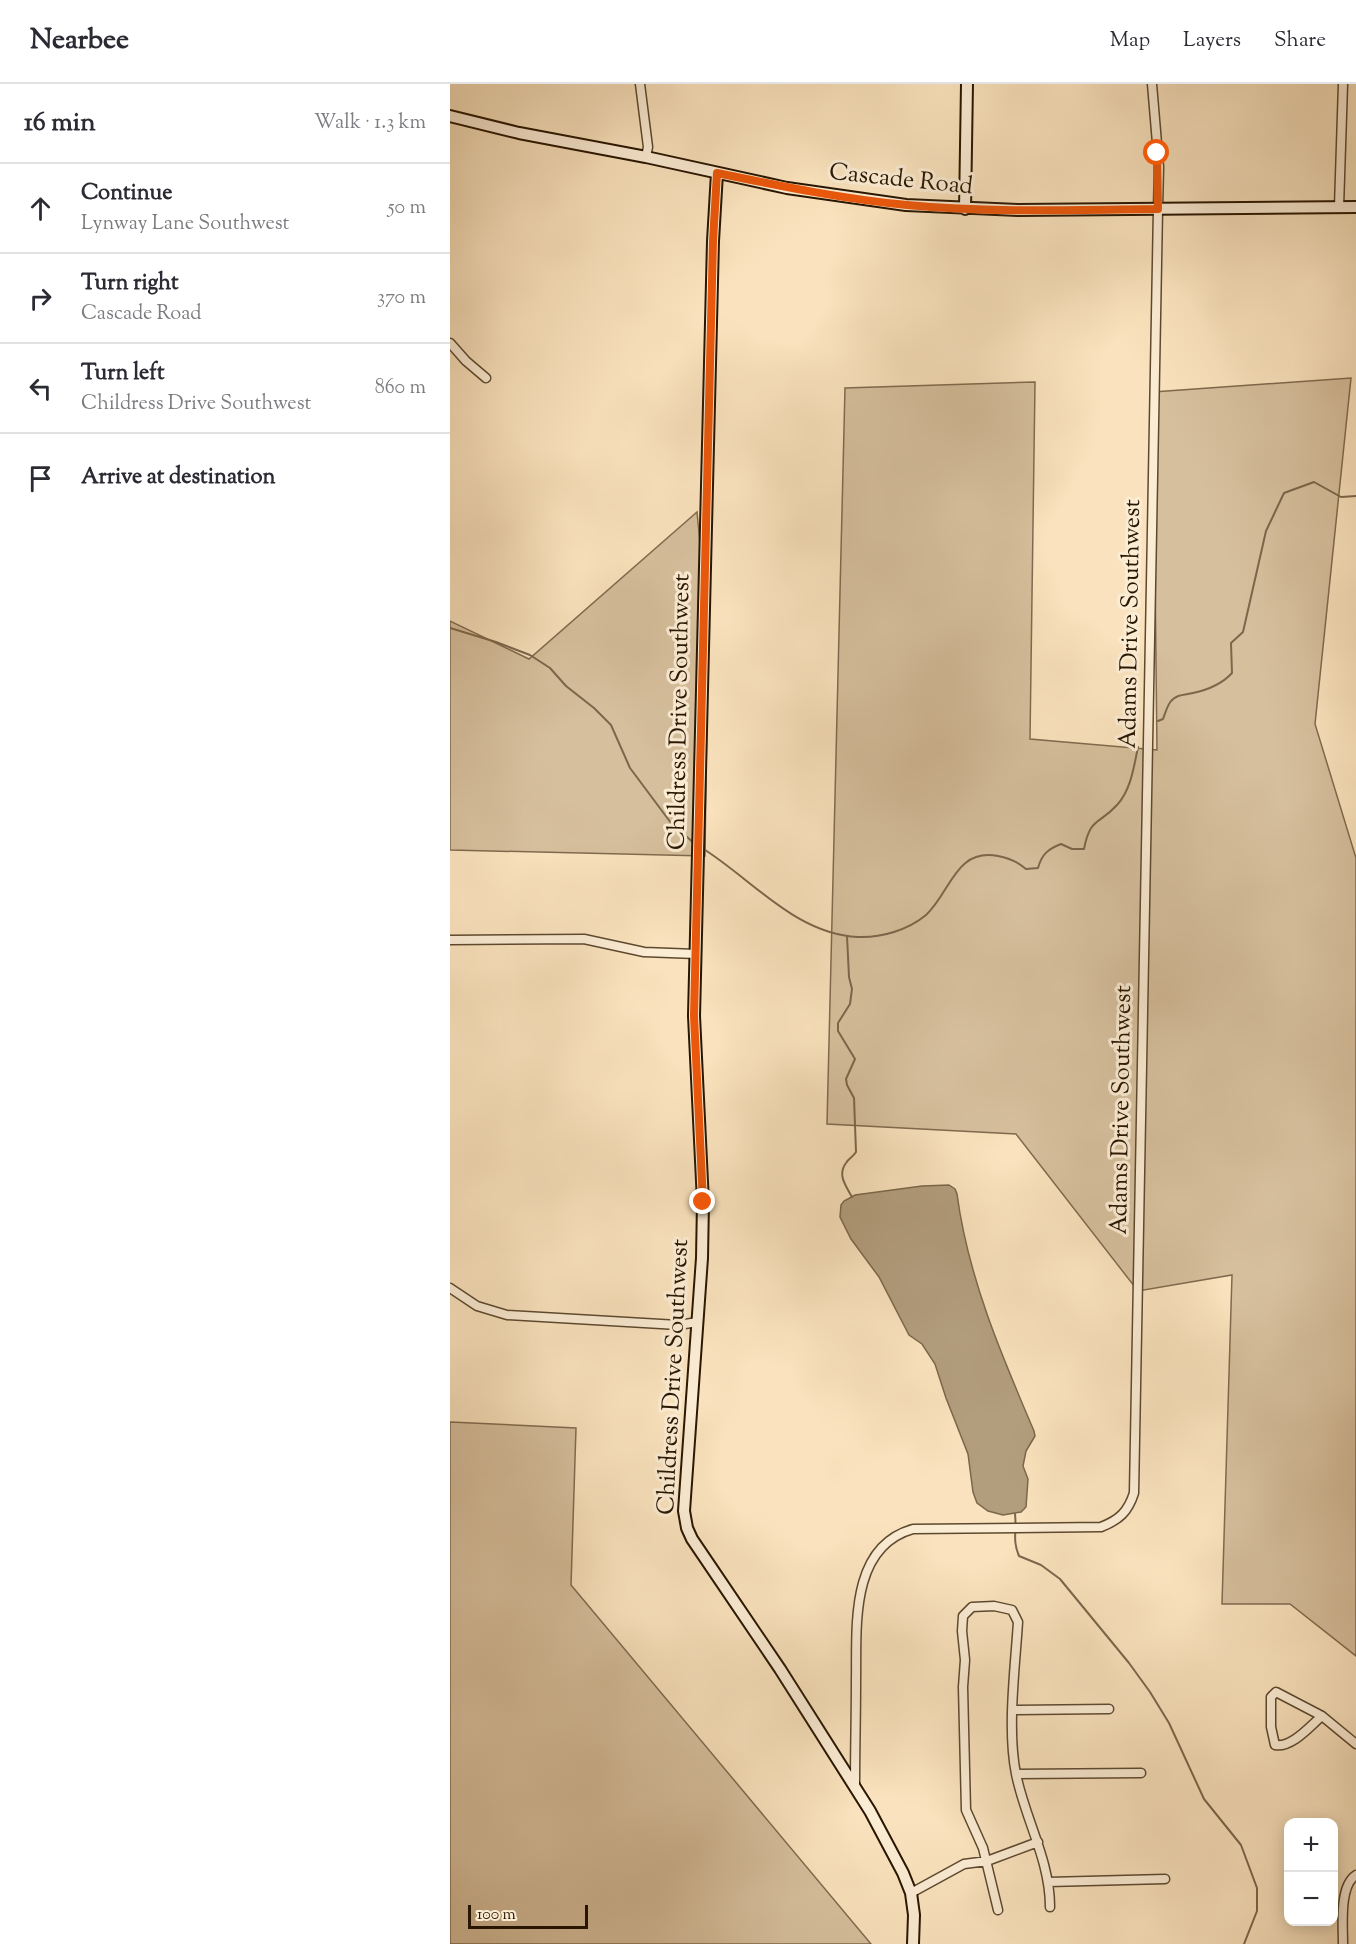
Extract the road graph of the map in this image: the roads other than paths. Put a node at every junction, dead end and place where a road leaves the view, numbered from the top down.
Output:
1 (640, 84) edge
2 (967, 84) edge
3 (1152, 84) edge
4 (1343, 84) edge
5 (450, 116) edge
6 (646, 157) junction
7 (717, 173) junction
8 (1339, 207) junction
9 (1356, 207) edge
10 (965, 209) junction
11 (1158, 209) junction
12 (450, 343) edge
13 (486, 378) dead end
14 (450, 940) edge
15 (696, 954) junction
16 (450, 1288) edge
17 (698, 1322) junction
18 (1109, 1709) dead end
19 (1014, 1710) junction
20 (1322, 1716) junction
21 (1356, 1744) edge
22 (1141, 1773) dead end
23 (1016, 1774) junction
24 (855, 1786) junction
25 (1038, 1842) junction
26 (987, 1861) junction
27 (1356, 1875) edge
28 (1165, 1879) dead end
29 (1048, 1882) junction
30 (910, 1893) junction
31 (1050, 1907) dead end
32 (999, 1910) dead end
33 (913, 1944) edge
34 (1343, 1944) edge

1 - 6 street
2 - 10 street
3 - 11 street, Adams Drive Southwest
4 - 8 street
5 - 6 street, Cascade Road
6 - 7 street, Cascade Road
7 - 10 street, Cascade Road
7 - 15 street, Childress Drive Southwest
8 - 9 street, Cascade Road
8 - 11 street, Cascade Road
10 - 11 street, Cascade Road
11 - 24 street, Adams Drive Southwest
12 - 13 street
14 - 15 street
15 - 17 street, Childress Drive Southwest
16 - 17 street
17 - 24 street, Childress Drive Southwest
18 - 19 street
19 - 23 street
19 - 26 street
20 - 20 street
20 - 21 street
22 - 23 street
23 - 25 street
24 - 30 street, Childress Drive Southwest
25 - 26 street
25 - 29 street
26 - 30 street
26 - 32 street
27 - 34 street
28 - 29 street
29 - 31 street
30 - 33 street, Childress Drive Southwest

